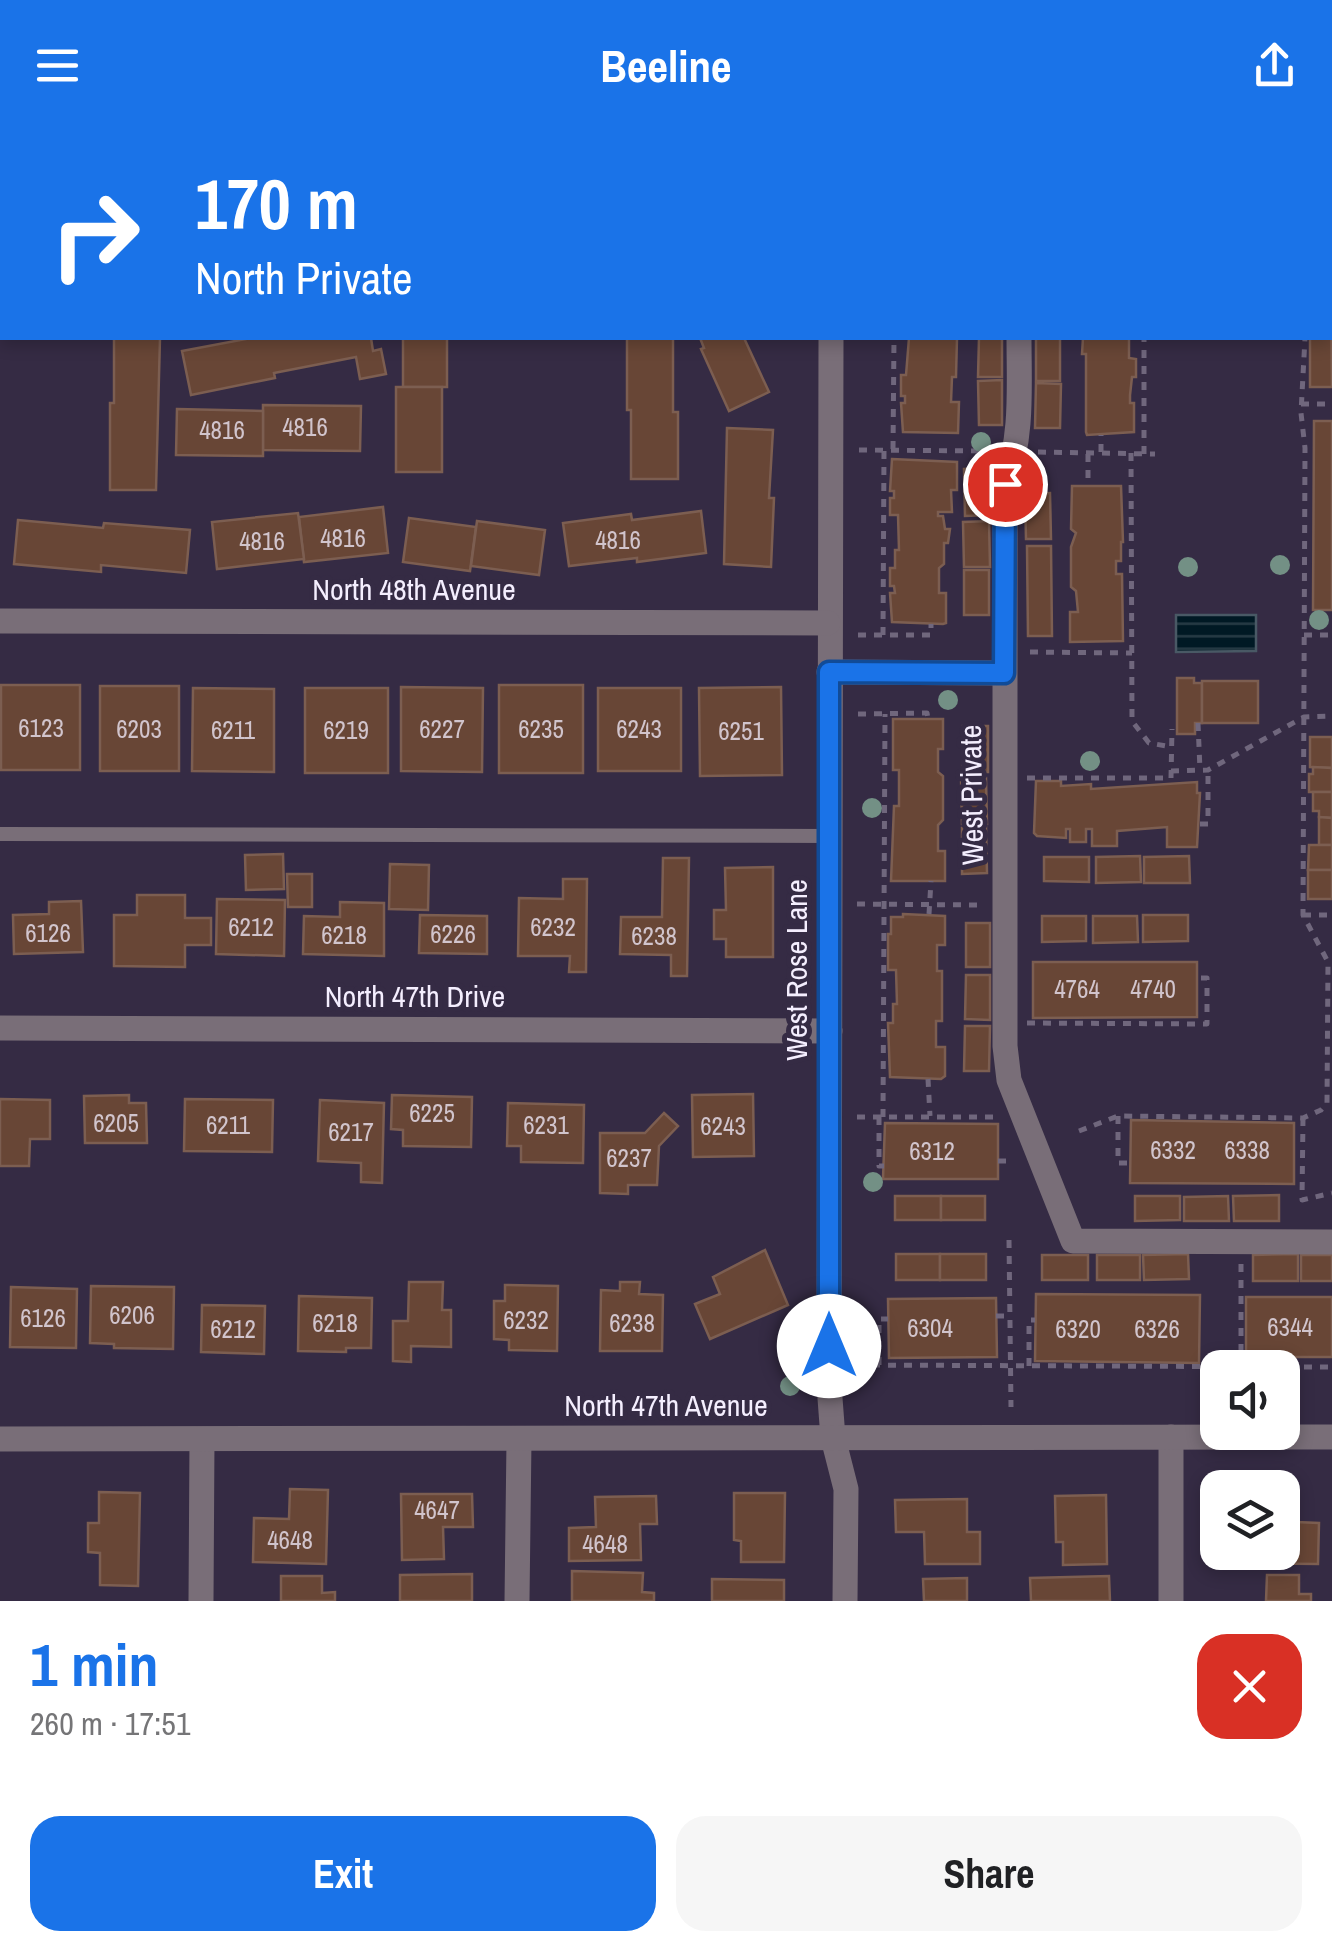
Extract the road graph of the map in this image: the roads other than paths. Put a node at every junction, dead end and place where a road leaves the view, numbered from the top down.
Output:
1 (831, 340) edge
2 (1019, 340) edge
3 (0, 622) edge
4 (828, 623) junction
5 (1004, 662) junction
6 (829, 672) junction
7 (0, 834) edge
8 (829, 836) junction
9 (0, 1028) edge
10 (830, 1031) junction
11 (1332, 1242) edge
12 (1170, 1437) junction
13 (1332, 1437) edge
14 (833, 1438) junction
15 (0, 1439) edge
16 (202, 1440) junction
17 (519, 1440) junction
18 (201, 1601) edge
19 (518, 1601) edge
20 (845, 1601) edge
21 (1171, 1601) edge

1 - 4 street, West Rose Lane
2 - 5 street, West Private
3 - 4 street, North 48th Avenue
4 - 6 street, West Rose Lane
5 - 6 street
5 - 11 street, West Private
6 - 8 street, West Rose Lane
7 - 8 lane
8 - 10 street, West Rose Lane
9 - 10 street, North 47th Drive
10 - 14 street, West Rose Lane
12 - 13 street, North 47th Avenue
12 - 14 street, North 47th Avenue
12 - 21 street
14 - 17 street, North 47th Avenue
14 - 20 street, West Rose Lane
15 - 16 street, North 47th Avenue
16 - 17 street, North 47th Avenue
16 - 18 street
17 - 19 street

